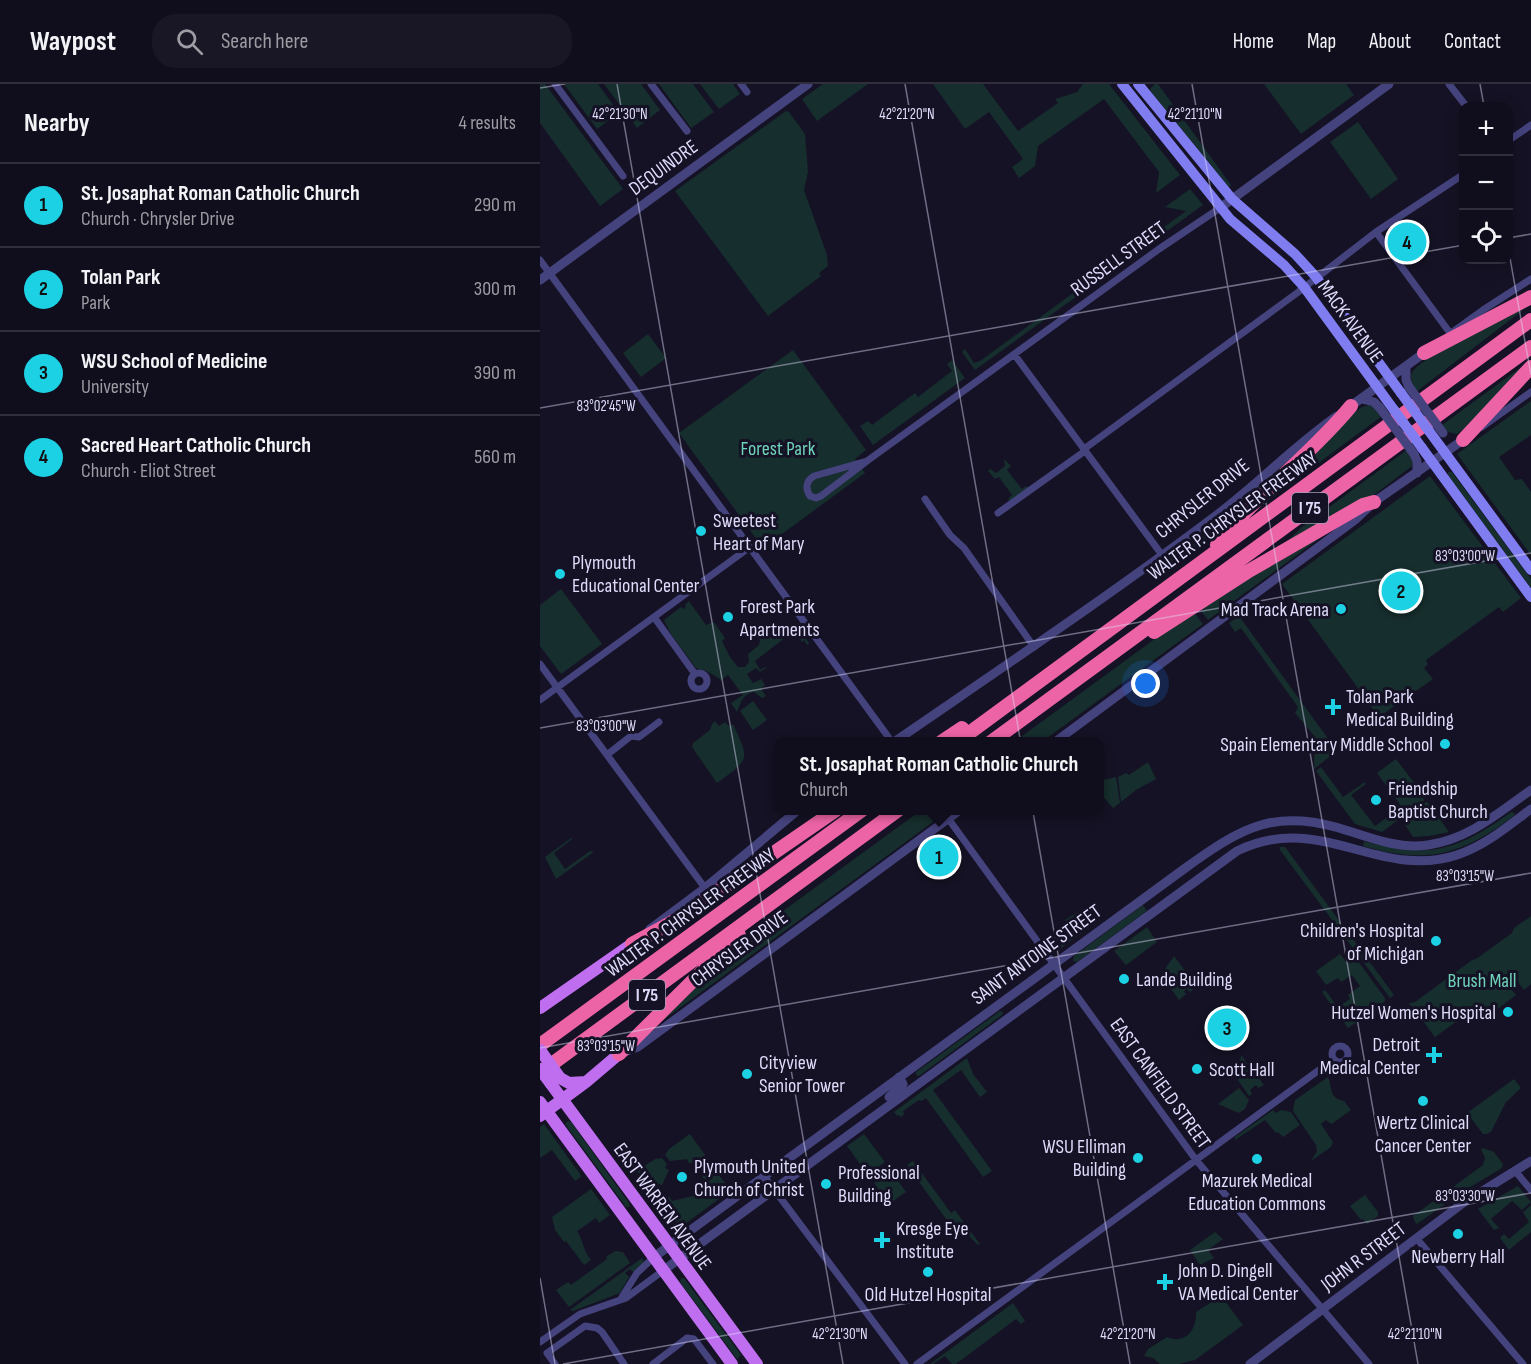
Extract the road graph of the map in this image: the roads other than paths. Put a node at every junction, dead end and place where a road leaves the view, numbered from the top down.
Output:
1 (555, 84) edge
2 (651, 84) edge
3 (741, 84) edge
4 (808, 84) edge
5 (1122, 84) edge
6 (1389, 84) edge
7 (1449, 84) edge
8 (1141, 85) edge
9 (747, 92) dead end
10 (1132, 97) junction
11 (1463, 102) edge
12 (1531, 125) edge
13 (687, 131) dead end
14 (1513, 138) edge
15 (623, 176) dead end
16 (1459, 177) edge
17 (1217, 180) junction
18 (1206, 190) junction
19 (1232, 199) junction
20 (1220, 208) junction
21 (1253, 219) junction
22 (1243, 231) junction
23 (1376, 232) junction
24 (1298, 256) junction
25 (540, 260) edge
26 (1284, 266) junction
27 (549, 273) junction
28 (1316, 277) junction
29 (1531, 279) edge
30 (540, 280) edge
31 (1304, 287) junction
32 (1531, 297) edge
33 (1531, 320) edge
34 (1450, 333) junction
35 (1531, 347) edge
36 (1424, 353) junction
37 (1014, 354) junction
38 (1381, 365) junction
39 (1406, 366) junction
40 (1531, 367) edge
41 (1368, 375) junction
42 (1390, 378) junction
43 (1377, 387) junction
44 (1405, 390) junction
45 (1531, 392) edge
46 (1356, 403) junction
47 (1384, 405) junction
48 (1439, 436) junction
49 (1462, 441) junction
50 (1084, 450) junction
51 (1418, 451) junction
52 (1445, 453) junction
53 (867, 461) junction
54 (1433, 462) junction
55 (1453, 464) junction
56 (1417, 473) junction
57 (1441, 473) junction
58 (925, 499) dead end
59 (1374, 502) junction
60 (998, 513) dead end
61 (750, 548) junction
62 (1162, 555) junction
63 (1205, 559) junction
64 (1531, 570) edge
65 (1531, 596) edge
66 (654, 617) junction
67 (1034, 647) junction
68 (540, 664) edge
69 (1089, 669) junction
70 (695, 674) dead end
71 (557, 688) junction
72 (540, 700) edge
73 (1001, 709) junction
74 (659, 722) dead end
75 (890, 737) edge
76 (899, 737) edge
77 (948, 737) edge
78 (962, 737) edge
79 (996, 737) edge
80 (1060, 737) edge
81 (608, 754) junction
82 (1531, 790) edge
83 (1513, 803) junction
84 (1531, 809) edge
85 (792, 815) edge
86 (829, 815) edge
87 (855, 815) edge
88 (891, 815) edge
89 (945, 815) edge
90 (953, 815) edge
91 (1522, 816) junction
92 (948, 819) junction
93 (1263, 825) junction
94 (1357, 834) junction
95 (1267, 840) junction
96 (1352, 847) junction
97 (1208, 851) junction
98 (1184, 869) junction
99 (705, 888) junction
100 (1176, 894) junction
101 (1156, 909) junction
102 (753, 918) junction
103 (632, 944) junction
104 (1054, 964) junction
105 (1063, 977) junction
106 (1000, 1003) junction
107 (540, 1008) edge
108 (1010, 1016) junction
109 (540, 1045) edge
110 (540, 1050) edge
111 (619, 1054) junction
112 (1334, 1059) dead end
113 (915, 1065) junction
114 (540, 1071) edge
115 (899, 1077) junction
116 (556, 1081) junction
117 (586, 1083) junction
118 (918, 1083) junction
119 (872, 1097) junction
120 (562, 1100) junction
121 (542, 1110) edge
122 (574, 1116) junction
123 (862, 1124) junction
124 (558, 1125) junction
125 (837, 1142) junction
126 (1196, 1160) junction
127 (1530, 1165) edge
128 (1516, 1172) junction
129 (764, 1176) junction
130 (1531, 1188) edge
131 (774, 1189) junction
132 (637, 1202) junction
133 (620, 1210) junction
134 (1418, 1239) junction
135 (668, 1246) junction
136 (654, 1257) junction
137 (678, 1258) junction
138 (664, 1270) junction
139 (690, 1275) junction
140 (673, 1283) junction
141 (615, 1302) junction
142 (1323, 1309) junction
143 (540, 1342) edge
144 (751, 1362) edge
145 (555, 1364) edge
146 (624, 1364) edge
147 (652, 1364) edge
148 (713, 1364) edge
149 (732, 1364) edge
150 (905, 1364) edge
151 (917, 1364) edge
152 (1250, 1364) edge
153 (1369, 1364) edge
154 (1523, 1364) edge

1 - 15 street
2 - 13 street
3 - 9 street
4 - 27 street, DEQUINDRE
5 - 10 main road, MACK AVENUE
6 - 19 street, RUSSELL STREET
7 - 11 street
8 - 10 street
8 - 17 main road, MACK AVENUE
10 - 18 main road, MACK AVENUE
12 - 14 street
16 - 23 street
17 - 18 main road
17 - 19 main road, MACK AVENUE
18 - 20 main road, MACK AVENUE
19 - 20 street, RUSSELL STREET
19 - 21 main road, MACK AVENUE
20 - 22 main road, MACK AVENUE
20 - 37 street, RUSSELL STREET
21 - 22 main road
21 - 24 main road, MACK AVENUE
22 - 26 main road, MACK AVENUE
23 - 28 street
23 - 34 street
24 - 26 main road
24 - 28 main road, MACK AVENUE
25 - 27 street
26 - 31 main road, MACK AVENUE
27 - 30 street, DEQUINDRE
27 - 61 street
28 - 31 street
28 - 38 main road, MACK AVENUE
29 - 34 street, CHRYSLER DRIVE
31 - 41 main road, MACK AVENUE
31 - 50 street
32 - 36 highway
33 - 63 highway, WALTER P. CHRYSLER FREEWAY / I 75
34 - 36 street, CHRYSLER DRIVE
35 - 69 highway, WALTER P. CHRYSLER FREEWAY / I 75
36 - 39 street, CHRYSLER DRIVE
37 - 50 street
37 - 53 street, RUSSELL STREET
38 - 41 main road
38 - 42 main road, MACK AVENUE
39 - 42 street, CHRYSLER DRIVE
39 - 44 street
40 - 49 highway
41 - 43 main road, MACK AVENUE
42 - 43 street, CHRYSLER DRIVE
42 - 44 main road, MACK AVENUE
43 - 46 street, CHRYSLER DRIVE
43 - 47 main road, MACK AVENUE
44 - 48 main road, MACK AVENUE, bridge
45 - 49 street
46 - 47 street
46 - 62 street, CHRYSLER DRIVE
46 - 63 highway
47 - 51 main road, MACK AVENUE, bridge
48 - 49 street
48 - 52 main road, MACK AVENUE
49 - 52 street
50 - 60 street
50 - 62 street
51 - 54 main road, MACK AVENUE
51 - 56 street
52 - 54 street
52 - 55 main road, MACK AVENUE
53 - 53 street, RUSSELL STREET
54 - 56 street
54 - 57 main road, MACK AVENUE
55 - 57 main road
55 - 64 main road, MACK AVENUE
56 - 59 street
57 - 65 main road, MACK AVENUE
58 - 67 street
59 - 69 highway
59 - 80 street
61 - 66 street
61 - 75 street
62 - 67 street, CHRYSLER DRIVE
63 - 73 highway, WALTER P. CHRYSLER FREEWAY / I 75
66 - 70 street
66 - 71 street
67 - 76 street, CHRYSLER DRIVE
68 - 71 street
69 - 79 highway, WALTER P. CHRYSLER FREEWAY / I 75
71 - 72 street
71 - 81 street
73 - 77 highway
73 - 78 highway, WALTER P. CHRYSLER FREEWAY / I 75
74 - 81 street
81 - 99 street
82 - 83 street, SAINT ANTOINE STREET
83 - 91 street
83 - 94 street, SAINT ANTOINE STREET
84 - 91 street, SAINT ANTOINE STREET
85 - 99 street
86 - 103 highway
87 - 109 highway, WALTER P. CHRYSLER FREEWAY / I 75
88 - 102 highway, WALTER P. CHRYSLER FREEWAY / I 75
89 - 92 street, EAST CANFIELD STREET
90 - 92 street, CHRYSLER DRIVE
91 - 96 street, SAINT ANTOINE STREET
92 - 104 street, EAST CANFIELD STREET
92 - 111 street, CHRYSLER DRIVE
93 - 94 street, SAINT ANTOINE STREET
93 - 95 street
93 - 97 street, SAINT ANTOINE STREET
94 - 96 street
95 - 96 street, SAINT ANTOINE STREET
95 - 100 street, SAINT ANTOINE STREET
97 - 98 street, SAINT ANTOINE STREET
97 - 100 street
98 - 101 street
98 - 104 street, SAINT ANTOINE STREET
99 - 103 street
100 - 101 street, SAINT ANTOINE STREET
101 - 105 street, SAINT ANTOINE STREET
102 - 111 highway
102 - 114 highway, WALTER P. CHRYSLER FREEWAY / I 75
103 - 107 main road
104 - 105 street, EAST CANFIELD STREET
104 - 106 street, SAINT ANTOINE STREET
105 - 108 street, SAINT ANTOINE STREET
105 - 126 street, EAST CANFIELD STREET
106 - 108 street
106 - 113 street, SAINT ANTOINE STREET
108 - 118 street, SAINT ANTOINE STREET
110 - 116 main road, bridge
111 - 117 main road, CHRYSLER DRIVE
112 - 126 street
113 - 115 street, SAINT ANTOINE STREET
113 - 118 street
114 - 116 main road, EAST WARREN AVENUE, bridge
115 - 119 street, SAINT ANTOINE STREET
115 - 123 street
116 - 117 main road
116 - 120 main road, EAST WARREN AVENUE
117 - 120 main road, CHRYSLER DRIVE
118 - 123 street, SAINT ANTOINE STREET
119 - 125 street
119 - 129 street, SAINT ANTOINE STREET
120 - 121 main road, CHRYSLER DRIVE
120 - 122 main road, EAST WARREN AVENUE
121 - 124 main road, EAST WARREN AVENUE
122 - 124 main road
122 - 132 main road, EAST WARREN AVENUE
123 - 125 street, SAINT ANTOINE STREET
124 - 133 main road, EAST WARREN AVENUE
125 - 131 street, SAINT ANTOINE STREET
126 - 142 street, EAST CANFIELD STREET
126 - 151 street
127 - 128 street, JOHN R STREET
128 - 130 street
128 - 134 street, JOHN R STREET
129 - 131 street
129 - 135 street, SAINT ANTOINE STREET
131 - 137 street, SAINT ANTOINE STREET
131 - 150 street
132 - 133 main road
132 - 135 main road, EAST WARREN AVENUE
133 - 136 main road, EAST WARREN AVENUE
134 - 142 street, JOHN R STREET
134 - 154 street
135 - 136 street, SAINT ANTOINE STREET
135 - 137 main road, EAST WARREN AVENUE
136 - 138 main road, EAST WARREN AVENUE
136 - 141 street, SAINT ANTOINE STREET
137 - 138 street, SAINT ANTOINE STREET
137 - 139 main road, EAST WARREN AVENUE
138 - 140 main road, EAST WARREN AVENUE
138 - 141 street, SAINT ANTOINE STREET
139 - 140 main road
139 - 144 main road, EAST WARREN AVENUE
140 - 149 main road, EAST WARREN AVENUE
141 - 143 street, SAINT ANTOINE STREET
142 - 152 street, JOHN R STREET
142 - 153 street, EAST CANFIELD STREET
145 - 146 street
147 - 148 street

